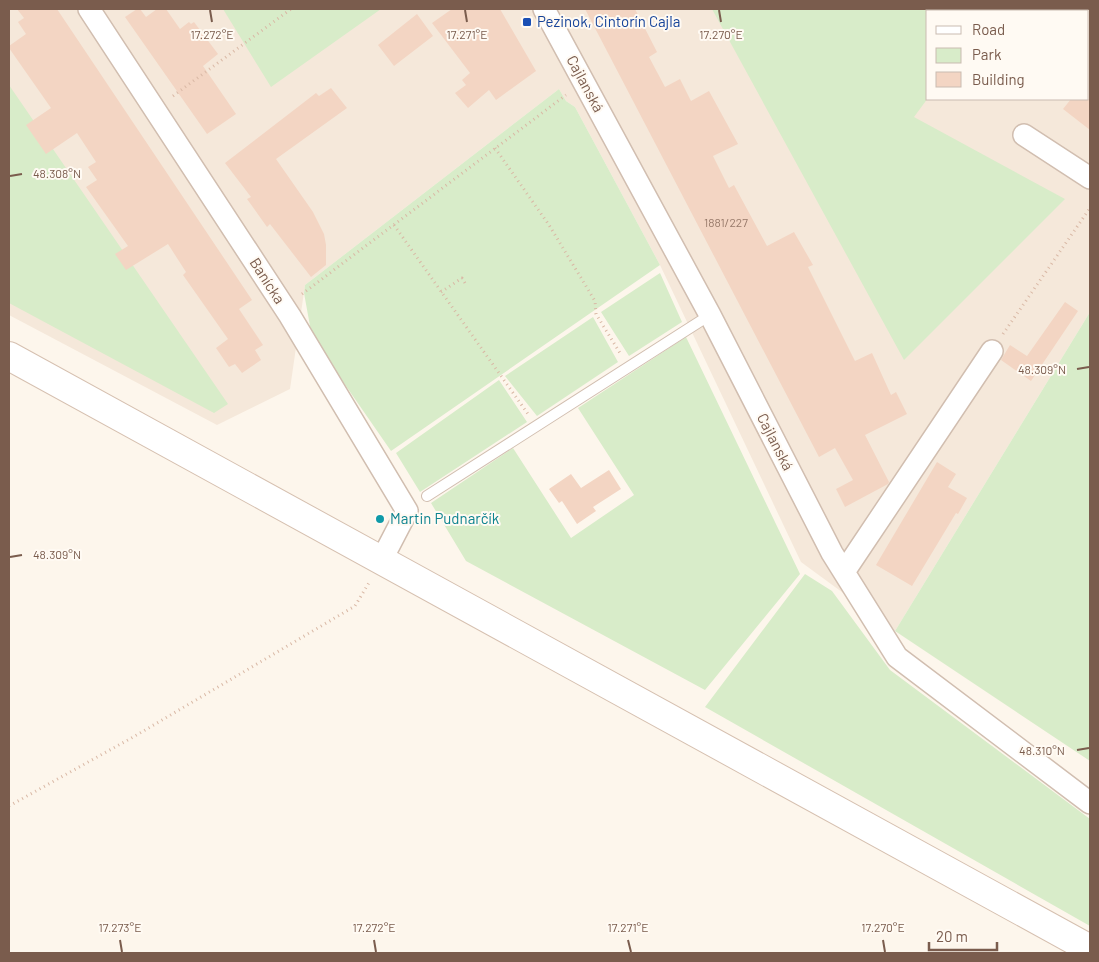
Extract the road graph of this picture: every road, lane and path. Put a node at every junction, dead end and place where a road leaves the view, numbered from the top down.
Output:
1 (89, 9) edge
2 (291, 9) edge
3 (544, 9) edge
4 (569, 94) dead end
5 (168, 100) dead end
6 (1024, 134) dead end
7 (495, 148) junction
8 (1090, 178) edge
9 (1090, 208) edge
10 (394, 225) junction
11 (465, 283) dead end
12 (441, 292) junction
13 (300, 295) dead end
14 (710, 315) junction
15 (992, 351) joint
16 (9, 356) edge
17 (629, 367) junction
18 (536, 426) junction
19 (427, 496) dead end
20 (381, 561) junction
21 (844, 572) junction
22 (1090, 803) edge
23 (9, 806) edge
24 (1090, 949) edge

1 - 20 street, Banícka
2 - 5 path
3 - 14 street, Cajlanská
4 - 7 path
6 - 8 street
7 - 10 path
7 - 17 path
9 - 15 path
10 - 12 path
10 - 13 path
11 - 12 path
12 - 18 path
14 - 17 lane
14 - 21 street, Cajlanská
15 - 21 street
16 - 20 main road
17 - 18 lane
18 - 19 lane
20 - 23 path
20 - 24 main road
21 - 22 street, Cajlanská

